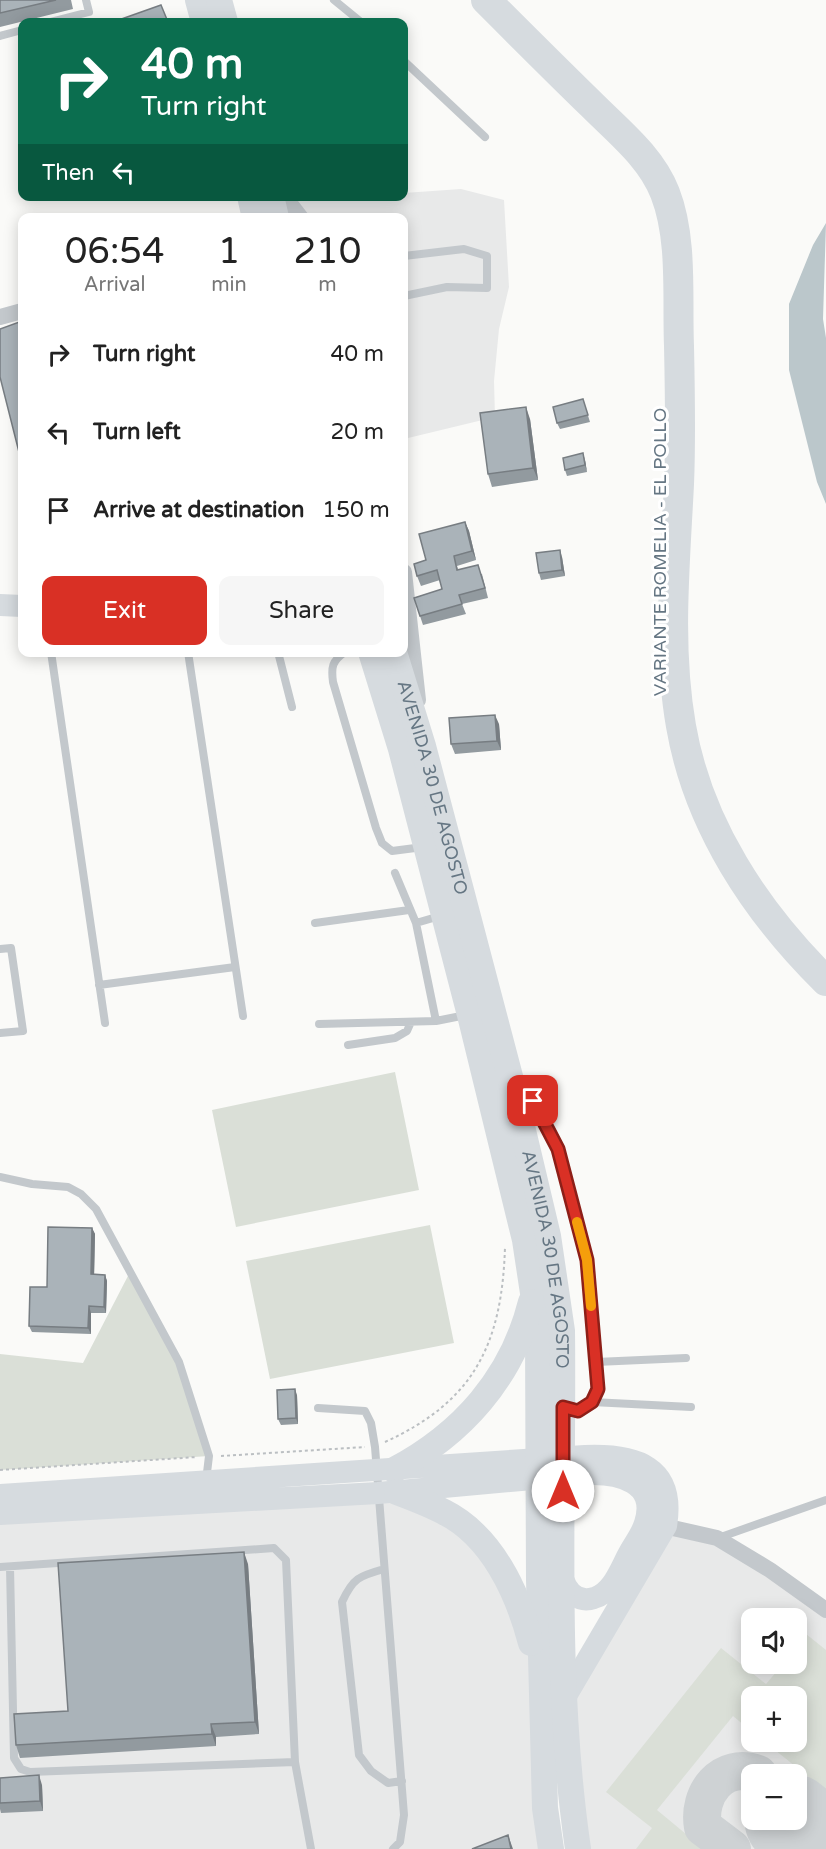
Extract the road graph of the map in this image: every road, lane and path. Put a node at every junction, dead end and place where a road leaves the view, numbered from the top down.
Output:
1 (86, 0) edge
2 (198, 0) edge
3 (219, 0) edge
4 (334, 0) edge
5 (486, 0) edge
6 (66, 18) edge
7 (203, 18) edge
8 (224, 18) edge
9 (356, 18) edge
10 (18, 31) edge
11 (0, 36) edge
12 (408, 65) edge
13 (620, 133) junction
14 (485, 137) dead end
15 (288, 201) edge
16 (297, 213) edge
17 (408, 256) edge
18 (408, 295) edge
19 (18, 315) edge
20 (0, 317) edge
21 (0, 604) edge
22 (18, 606) edge
23 (408, 609) edge
24 (52, 657) edge
25 (189, 657) edge
26 (280, 657) edge
27 (339, 657) edge
28 (373, 657) edge
29 (396, 657) edge
30 (292, 706) dead end
31 (423, 746) junction
32 (426, 846) junction
33 (395, 873) dead end
34 (409, 910) junction
35 (444, 915) junction
36 (416, 922) junction
37 (315, 923) dead end
38 (0, 949) edge
39 (235, 967) junction
40 (826, 981) edge
41 (99, 984) junction
42 (826, 1002) edge
43 (470, 1015) junction
44 (243, 1016) dead end
45 (436, 1021) junction
46 (411, 1022) junction
47 (105, 1023) dead end
48 (319, 1024) dead end
49 (0, 1033) edge
50 (348, 1045) dead end
51 (512, 1084) junction
52 (0, 1177) edge
53 (525, 1240) junction
54 (533, 1293) junction
55 (686, 1358) dead end
56 (596, 1362) junction
57 (592, 1402) junction
58 (691, 1407) dead end
59 (318, 1408) dead end
60 (555, 1422) junction
61 (375, 1447) junction
62 (208, 1456) junction
63 (0, 1470) edge
64 (206, 1481) junction
65 (387, 1482) junction
66 (0, 1495) edge
67 (826, 1500) edge
68 (201, 1504) junction
69 (552, 1513) junction
70 (0, 1514) edge
71 (656, 1525) junction
72 (717, 1538) junction
73 (0, 1567) edge
74 (10, 1567) junction
75 (384, 1569) junction
76 (563, 1579) junction
77 (826, 1610) edge
78 (554, 1698) junction
79 (295, 1762) junction
80 (402, 1781) junction
81 (312, 1849) edge
82 (393, 1849) edge
83 (551, 1849) edge
84 (578, 1849) edge

1 - 6 lane
2 - 7 main road
3 - 8 main road
4 - 9 lane
5 - 13 highway, VARIANTE ROMELIA - EL POLLO
10 - 11 lane
12 - 14 lane
13 - 40 highway, VARIANTE ROMELIA - EL POLLO
13 - 42 highway, VARIANTE ROMELIA - EL POLLO
15 - 16 street
17 - 18 lane
19 - 20 street
21 - 22 street
23 - 31 street
24 - 41 lane
25 - 39 lane
26 - 30 lane
27 - 32 lane
28 - 32 main road, AVENIDA 30 DE AGOSTO
29 - 31 main road, AVENIDA 30 DE AGOSTO
31 - 51 main road, AVENIDA 30 DE AGOSTO
32 - 35 main road, AVENIDA 30 DE AGOSTO
33 - 34 lane
34 - 36 lane
34 - 37 lane
35 - 36 lane
35 - 43 main road, AVENIDA 30 DE AGOSTO
36 - 45 lane
38 - 49 lane
39 - 41 lane
39 - 44 lane
41 - 47 lane
43 - 45 lane
43 - 53 main road, AVENIDA 30 DE AGOSTO
45 - 46 lane
46 - 48 lane
46 - 50 lane
51 - 56 lane
51 - 60 main road, AVENIDA 30 DE AGOSTO
52 - 62 lane
53 - 54 main road, AVENIDA 30 DE AGOSTO
53 - 61 path
54 - 60 main road, AVENIDA 30 DE AGOSTO
54 - 65 main road
55 - 56 lane
56 - 57 lane
57 - 58 lane
57 - 60 lane
59 - 61 lane
60 - 69 main road, AVENIDA 30 DE AGOSTO
61 - 62 path
61 - 65 lane
62 - 63 path
62 - 64 lane
64 - 65 street
64 - 66 street
64 - 68 lane
65 - 68 street
65 - 71 street
65 - 75 lane
65 - 78 main road
67 - 72 lane
68 - 70 street
69 - 76 main road, AVENIDA 30 DE AGOSTO
69 - 78 main road, AVENIDA 30 DE AGOSTO
71 - 72 street
71 - 76 street
71 - 78 street
72 - 77 street
73 - 74 lane
74 - 79 lane
74 - 79 lane
75 - 80 lane
75 - 80 lane
76 - 78 main road, AVENIDA 30 DE AGOSTO
78 - 83 main road, AVENIDA 30 DE AGOSTO
78 - 84 main road, AVENIDA 30 DE AGOSTO
79 - 81 lane
80 - 82 lane

